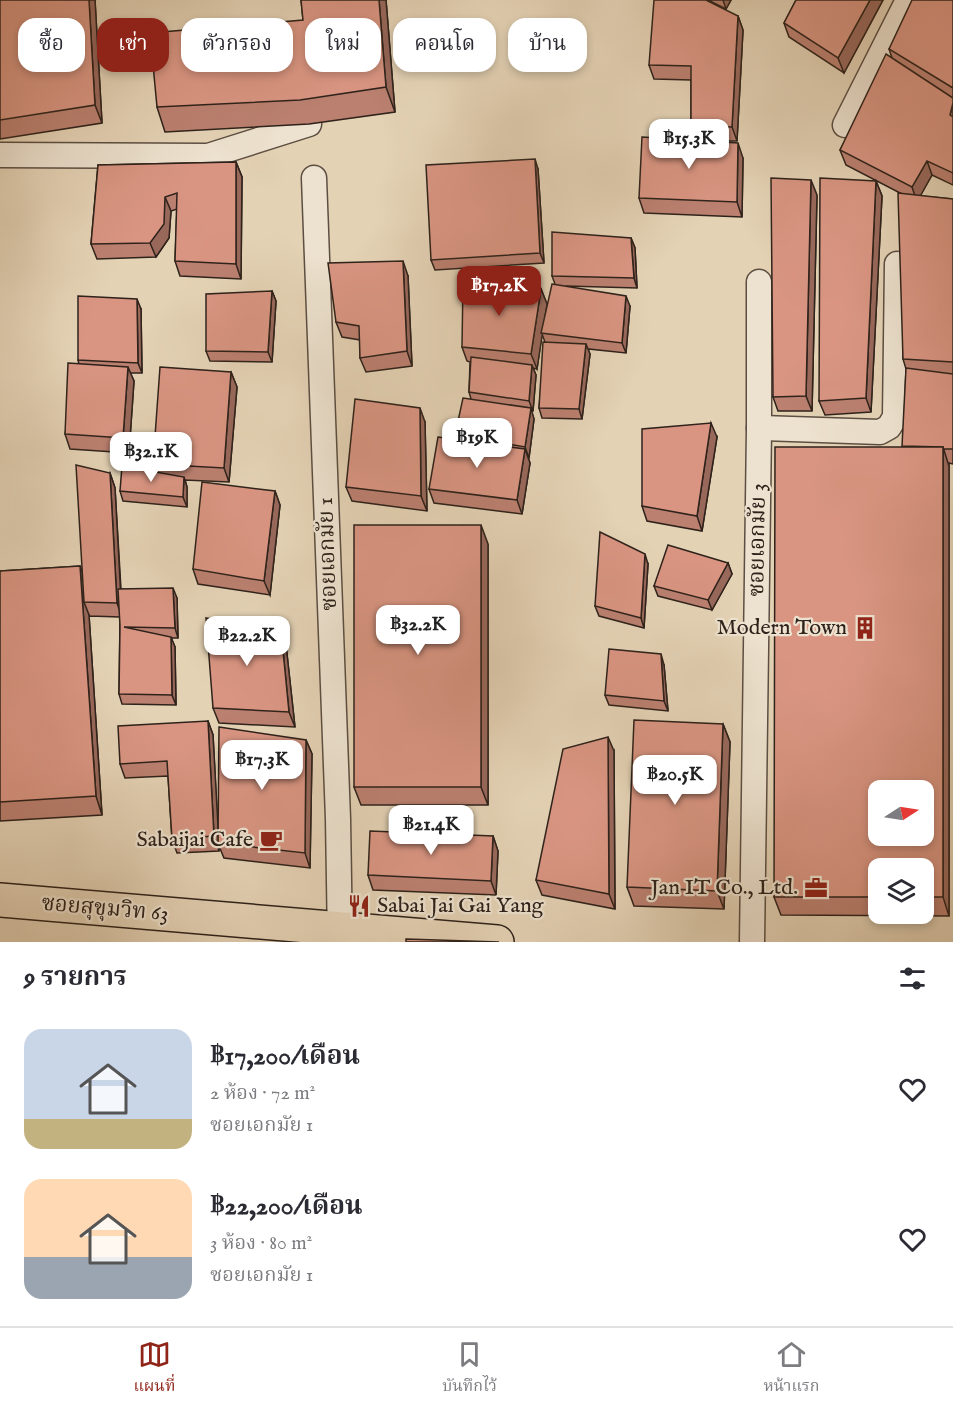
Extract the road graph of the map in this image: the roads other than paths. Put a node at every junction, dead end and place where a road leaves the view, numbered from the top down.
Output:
1 (908, 0) edge
2 (309, 124) edge
3 (844, 125) dead end
4 (0, 155) edge
5 (314, 178) dead end
6 (897, 264) edge
7 (759, 282) dead end
8 (759, 428) junction
9 (0, 900) edge
10 (340, 936) edge
11 (496, 942) edge
12 (752, 942) edge

1 - 3 street
2 - 4 street
5 - 10 street, ซอยเอกมัย 1
6 - 8 street
7 - 8 street, ซอยเอกมัย 3
8 - 12 street, ซอยเอกมัย 3
9 - 10 main road, ซอยสุขุมวิท 63
10 - 11 main road, ซอยสุขุมวิท 63

